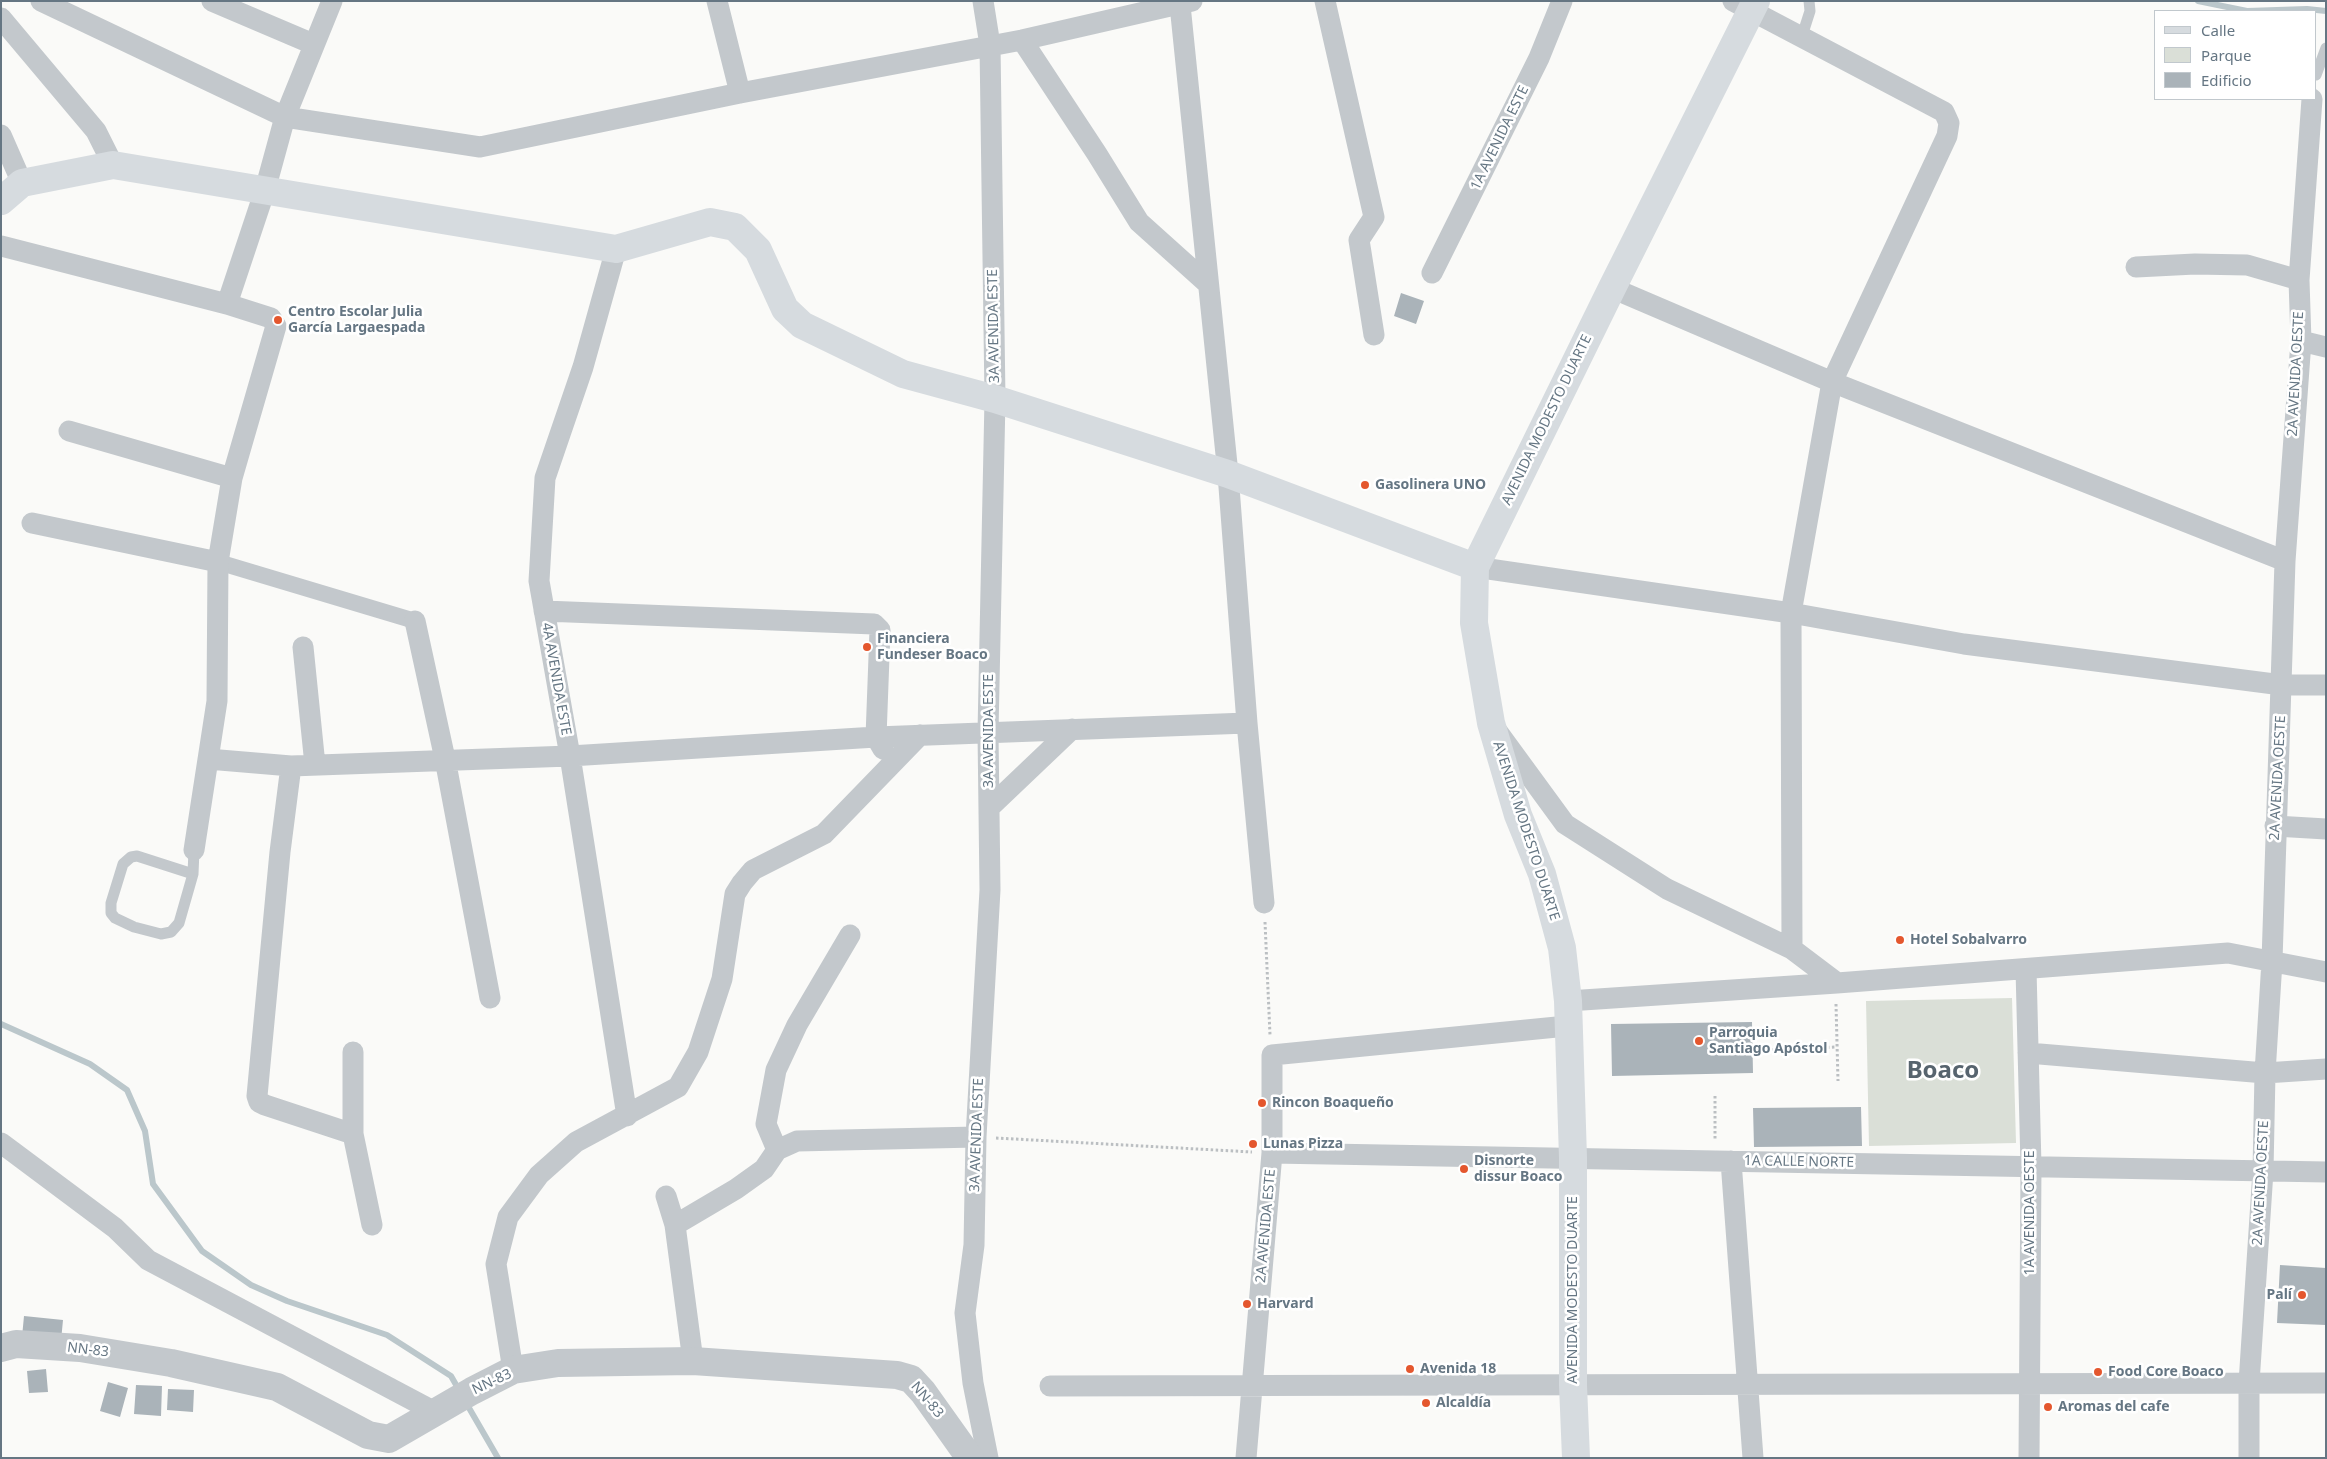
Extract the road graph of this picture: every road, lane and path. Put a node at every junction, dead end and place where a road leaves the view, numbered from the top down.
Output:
1 (41, 1) edge
2 (212, 1) edge
3 (332, 1) edge
4 (717, 1) edge
5 (983, 1) edge
6 (1325, 1) edge
7 (1562, 1) edge
8 (1809, 1) edge
9 (1186, 3) edge
10 (1747, 4) edge
11 (1, 18) edge
12 (1802, 36) junction
13 (1022, 40) junction
14 (313, 44) junction
15 (990, 45) junction
16 (2326, 48) edge
17 (2317, 72) edge
18 (740, 93) junction
19 (2312, 100) edge
20 (285, 117) junction
21 (1, 135) edge
22 (113, 165) junction
23 (22, 183) junction
24 (265, 190) junction
25 (1, 201) edge
26 (1, 246) edge
27 (616, 249) junction
28 (2136, 267) dead end
29 (1432, 273) dead end
30 (2299, 280) junction
31 (1208, 284) junction
32 (1612, 288) junction
33 (227, 304) junction
34 (1374, 335) dead end
35 (2300, 340) junction
36 (2326, 347) edge
37 (1832, 382) junction
38 (995, 399) junction
39 (69, 431) dead end
40 (1228, 474) junction
41 (232, 478) junction
42 (32, 522) dead end
43 (2285, 561) junction
44 (218, 562) junction
45 (1475, 567) junction
46 (544, 611) junction
47 (1791, 613) junction
48 (415, 621) joint
49 (303, 647) dead end
50 (2282, 684) junction
51 (2326, 685) edge
52 (1247, 723) junction
53 (1491, 723) junction
54 (1072, 729) junction
55 (988, 732) junction
56 (920, 735) junction
57 (876, 737) junction
58 (570, 756) junction
59 (208, 759) junction
60 (445, 759) junction
61 (892, 764) junction
62 (315, 765) junction
63 (291, 766) junction
64 (989, 808) junction
65 (2275, 826) junction
66 (2326, 829) edge
67 (194, 850) joint
68 (193, 874) junction
69 (1264, 904) joint
70 (850, 936) dead end
71 (1792, 949) junction
72 (2272, 961) junction
73 (2026, 969) junction
74 (2326, 972) edge
75 (1836, 983) junction
76 (490, 998) dead end
77 (1568, 1014) junction
78 (1271, 1046) junction
79 (1836, 1047) junction
80 (1752, 1051) dead end
81 (353, 1052) dead end
82 (2028, 1053) junction
83 (2326, 1069) edge
84 (2264, 1073) junction
85 (1838, 1081) dead end
86 (1715, 1096) dead end
87 (626, 1116) junction
88 (353, 1134) junction
89 (976, 1137) junction
90 (1, 1143) edge
91 (777, 1150) junction
92 (1234, 1151) dead end
93 (1272, 1153) junction
94 (1573, 1158) junction
95 (1723, 1161) junction
96 (2031, 1166) junction
97 (2263, 1171) junction
98 (2326, 1172) edge
99 (666, 1196) dead end
100 (372, 1225) dead end
101 (675, 1225) junction
102 (1, 1348) edge
103 (693, 1361) junction
104 (513, 1370) junction
105 (2029, 1383) junction
106 (2249, 1383) junction
107 (2326, 1383) edge
108 (1574, 1384) junction
109 (1746, 1384) junction
110 (1252, 1385) junction
111 (1050, 1386) dead end
112 (440, 1409) junction
113 (970, 1458) edge
114 (988, 1458) edge
115 (1246, 1458) edge
116 (1576, 1458) edge
117 (1753, 1458) edge
118 (2029, 1458) edge
119 (2249, 1458) edge

1 - 20 street
2 - 14 street
3 - 14 street
4 - 18 street
5 - 15 street, 3A AVENIDA ESTE
6 - 34 street
7 - 29 street, 1A AVENIDA ESTE
8 - 12 lane
9 - 13 street
9 - 31 street
10 - 12 street
10 - 32 main road, AVENIDA MODESTO DUARTE
11 - 22 street
12 - 37 street
13 - 15 street
13 - 31 street
14 - 20 street
15 - 18 street
15 - 38 street, 3A AVENIDA ESTE
16 - 17 lane
18 - 20 street
19 - 30 street, 2A AVENIDA OESTE
20 - 24 street
21 - 23 street
22 - 23 main road
22 - 24 main road
23 - 25 main road
24 - 27 main road
24 - 33 street
26 - 33 street
27 - 38 main road
27 - 46 street, 4A AVENIDA ESTE
28 - 30 street
30 - 35 street, 2A AVENIDA OESTE
31 - 40 street
32 - 37 street
32 - 45 main road, AVENIDA MODESTO DUARTE
33 - 41 street
35 - 36 street
35 - 43 street, 2A AVENIDA OESTE
37 - 43 street
37 - 47 street
38 - 40 main road
38 - 55 street, 3A AVENIDA ESTE
39 - 41 street
40 - 45 main road
40 - 52 street
41 - 44 street
42 - 44 street
43 - 50 street, 2A AVENIDA OESTE
44 - 48 street
44 - 59 street
45 - 47 street
45 - 53 main road, AVENIDA MODESTO DUARTE
46 - 57 street
46 - 58 street, 4A AVENIDA ESTE
47 - 50 street
47 - 71 street
48 - 60 street
49 - 62 street
50 - 51 street
50 - 65 street, 2A AVENIDA OESTE
52 - 54 street
52 - 69 street
53 - 71 street
53 - 77 main road, AVENIDA MODESTO DUARTE
54 - 55 street
54 - 64 street
55 - 56 street
55 - 64 street, 3A AVENIDA ESTE
56 - 57 street
56 - 61 street
57 - 58 street
57 - 61 street
58 - 60 street
58 - 87 street, 4A AVENIDA ESTE
59 - 63 street
59 - 67 street
60 - 62 street
60 - 76 street
61 - 87 street
62 - 63 street
63 - 88 street
64 - 89 street, 3A AVENIDA ESTE
65 - 66 street
65 - 72 street, 2A AVENIDA OESTE
67 - 68 lane
68 - 68 lane
69 - 78 path
70 - 91 street
71 - 75 street
72 - 73 street
72 - 74 street
72 - 84 street, 2A AVENIDA OESTE
73 - 75 street
73 - 82 street, 1A AVENIDA OESTE
75 - 77 street
75 - 79 path
77 - 78 street
77 - 94 main road, AVENIDA MODESTO DUARTE
78 - 93 street, 2A AVENIDA ESTE
79 - 80 path
79 - 85 path
81 - 88 street
82 - 84 street
82 - 96 street, 1A AVENIDA OESTE
83 - 84 street
84 - 97 street, 2A AVENIDA OESTE
86 - 95 path
87 - 104 street
88 - 100 street
89 - 91 street
89 - 92 path
89 - 114 street, 3A AVENIDA ESTE
90 - 112 street
91 - 101 street
93 - 94 street, 1A CALLE NORTE
93 - 110 street, 2A AVENIDA ESTE
94 - 95 street, 1A CALLE NORTE
94 - 108 main road, AVENIDA MODESTO DUARTE
95 - 96 street, 1A CALLE NORTE
95 - 109 street
96 - 97 street, 1A CALLE NORTE
96 - 105 street, 1A AVENIDA OESTE
97 - 98 street, 1A CALLE NORTE
97 - 106 street, 2A AVENIDA OESTE
99 - 101 street
101 - 103 street
102 - 112 street, NN-83 / NN-83
103 - 104 street, NN-83 / NN-83
103 - 113 street, NN-83 / NN-83
104 - 112 street, NN-83 / NN-83
105 - 106 street
105 - 109 street
105 - 118 street, 1A AVENIDA OESTE
106 - 107 street
106 - 119 street, 2A AVENIDA OESTE
108 - 109 street
108 - 110 street
108 - 116 main road, AVENIDA MODESTO DUARTE
109 - 117 street
110 - 111 street
110 - 115 street, 2A AVENIDA ESTE

